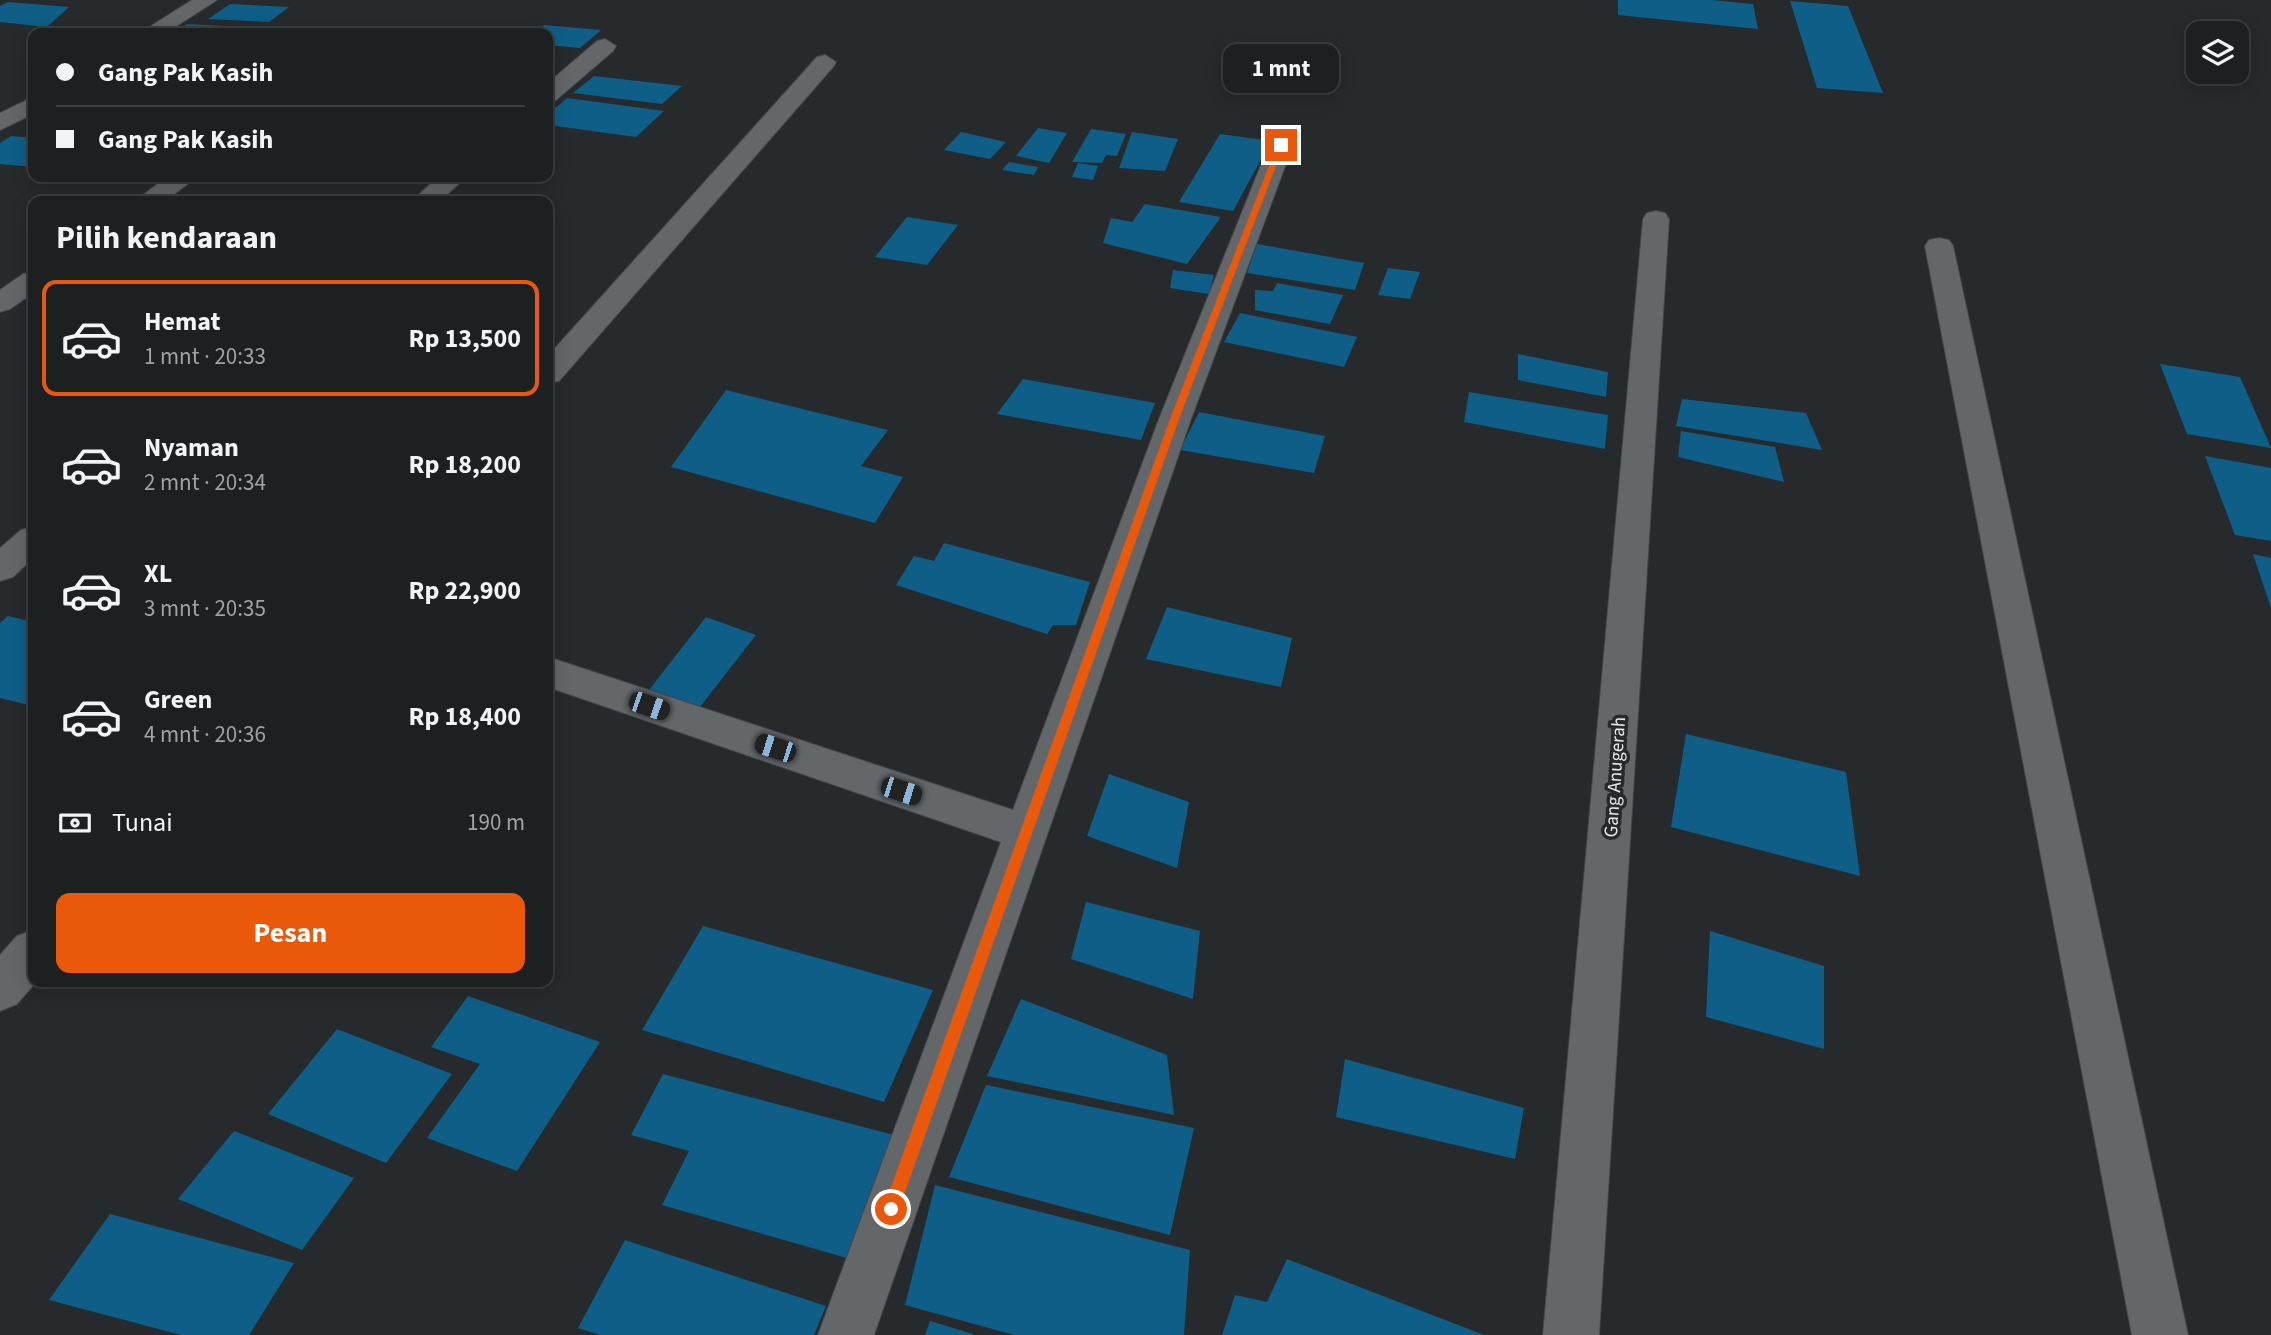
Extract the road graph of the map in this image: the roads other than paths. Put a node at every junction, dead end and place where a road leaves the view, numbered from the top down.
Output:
1 (207, 0) edge
2 (159, 28) edge
3 (605, 46) dead end
4 (825, 62) dead end
5 (553, 91) edge
6 (28, 107) edge
7 (0, 124) edge
8 (1281, 145) dead end
9 (176, 182) edge
10 (447, 182) edge
11 (156, 196) edge
12 (431, 196) edge
13 (1656, 219) dead end
14 (1939, 246) dead end
15 (28, 283) edge
16 (0, 303) edge
17 (553, 368) edge
18 (28, 543) edge
19 (0, 568) edge
20 (553, 674) edge
21 (1027, 833) junction
22 (28, 957) edge
23 (0, 989) edge
24 (846, 1335) edge
25 (1572, 1335) edge
26 (2160, 1335) edge

1 - 2 street
3 - 5 street
4 - 17 street
6 - 7 street
8 - 21 street
9 - 11 street
10 - 12 street
13 - 25 street, Gang Anugerah
14 - 26 street
15 - 16 street
18 - 19 street
20 - 21 street
21 - 24 street
22 - 23 street

